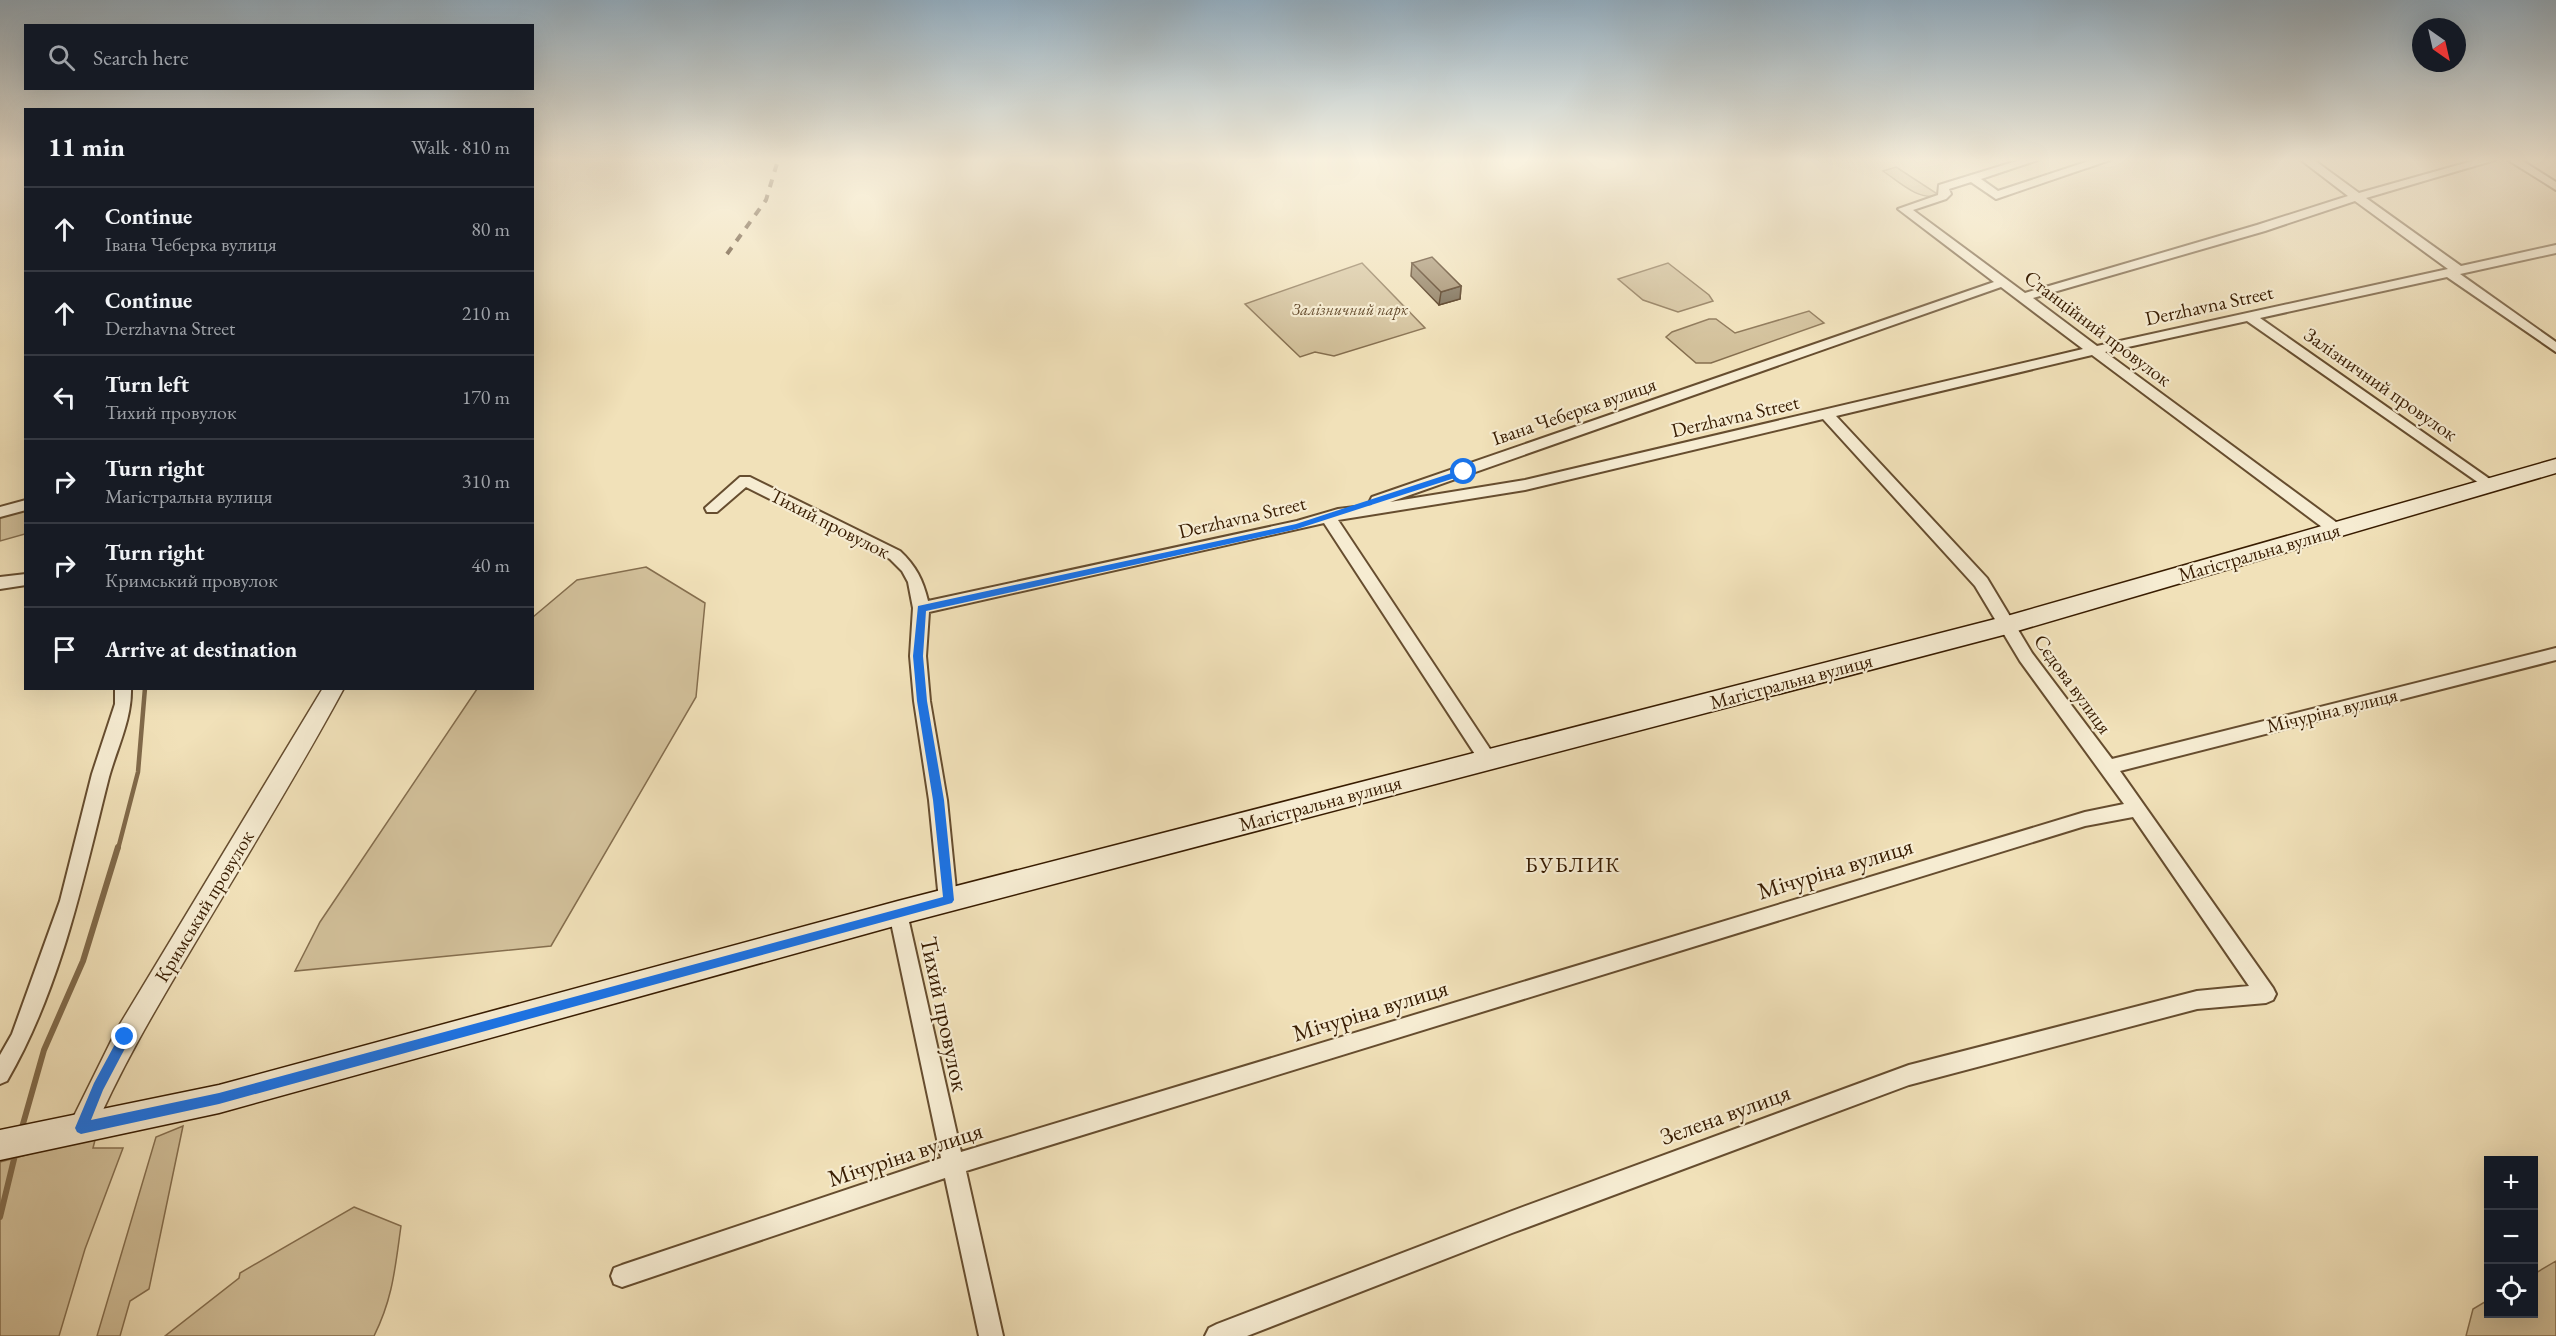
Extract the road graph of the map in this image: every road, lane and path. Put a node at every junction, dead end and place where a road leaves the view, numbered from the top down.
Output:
1 (1922, 222) edge
2 (2279, 222) edge
3 (2390, 222) edge
4 (2556, 249) edge
5 (2454, 271) junction
6 (2005, 282) junction
7 (2024, 297) junction
8 (2249, 316) junction
9 (2556, 348) edge
10 (2095, 350) junction
11 (1827, 415) junction
12 (2556, 466) edge
13 (2489, 485) junction
14 (24, 506) edge
15 (712, 508) dead end
16 (0, 512) edge
17 (1328, 517) junction
18 (2336, 529) junction
19 (24, 579) edge
20 (0, 584) edge
21 (921, 608) junction
22 (2007, 625) junction
23 (2556, 654) edge
24 (123, 690) edge
25 (333, 690) edge
26 (1488, 760) junction
27 (2108, 767) junction
28 (2138, 809) junction
29 (948, 900) junction
30 (898, 913) junction
31 (2266, 994) joint
32 (0, 1074) edge
33 (81, 1128) junction
34 (0, 1145) edge
35 (952, 1165) junction
36 (622, 1276) dead end
37 (991, 1336) edge
38 (1217, 1336) edge

1 - 6 street, Станційний провулок
2 - 7 street
3 - 5 street
4 - 5 street, Derzhavna Street
5 - 8 street, Derzhavna Street
5 - 9 street
6 - 7 street, Станційний провулок
6 - 17 street, Івана Чеберка вулиця
7 - 10 street, Станційний провулок
8 - 10 street, Derzhavna Street
8 - 13 street, Залізничний провулок
10 - 11 street, Derzhavna Street
10 - 18 street, Станційний провулок
11 - 17 street, Derzhavna Street
11 - 22 street, Сєдова вулиця
12 - 13 main road, Магістральна вулиця
13 - 18 main road, Магістральна вулиця
14 - 16 street
15 - 21 street, Тихий провулок
17 - 21 street, Derzhavna Street
17 - 26 street
18 - 22 main road, Магістральна вулиця
19 - 20 street
21 - 29 street, Тихий провулок
22 - 26 main road, Магістральна вулиця
22 - 27 street, Сєдова вулиця
23 - 27 street, Мічуріна вулиця
24 - 32 street
25 - 33 street, Кримський провулок
26 - 29 main road, Магістральна вулиця
27 - 28 street, Сєдова вулиця
28 - 31 street, Сєдова вулиця
28 - 35 street, Мічуріна вулиця
29 - 30 main road, Магістральна вулиця
30 - 33 main road, Магістральна вулиця
30 - 35 street, Тихий провулок
31 - 38 street, Зелена вулиця
33 - 34 main road, Магістральна вулиця
35 - 36 street, Мічуріна вулиця
35 - 37 street, Тихий провулок

